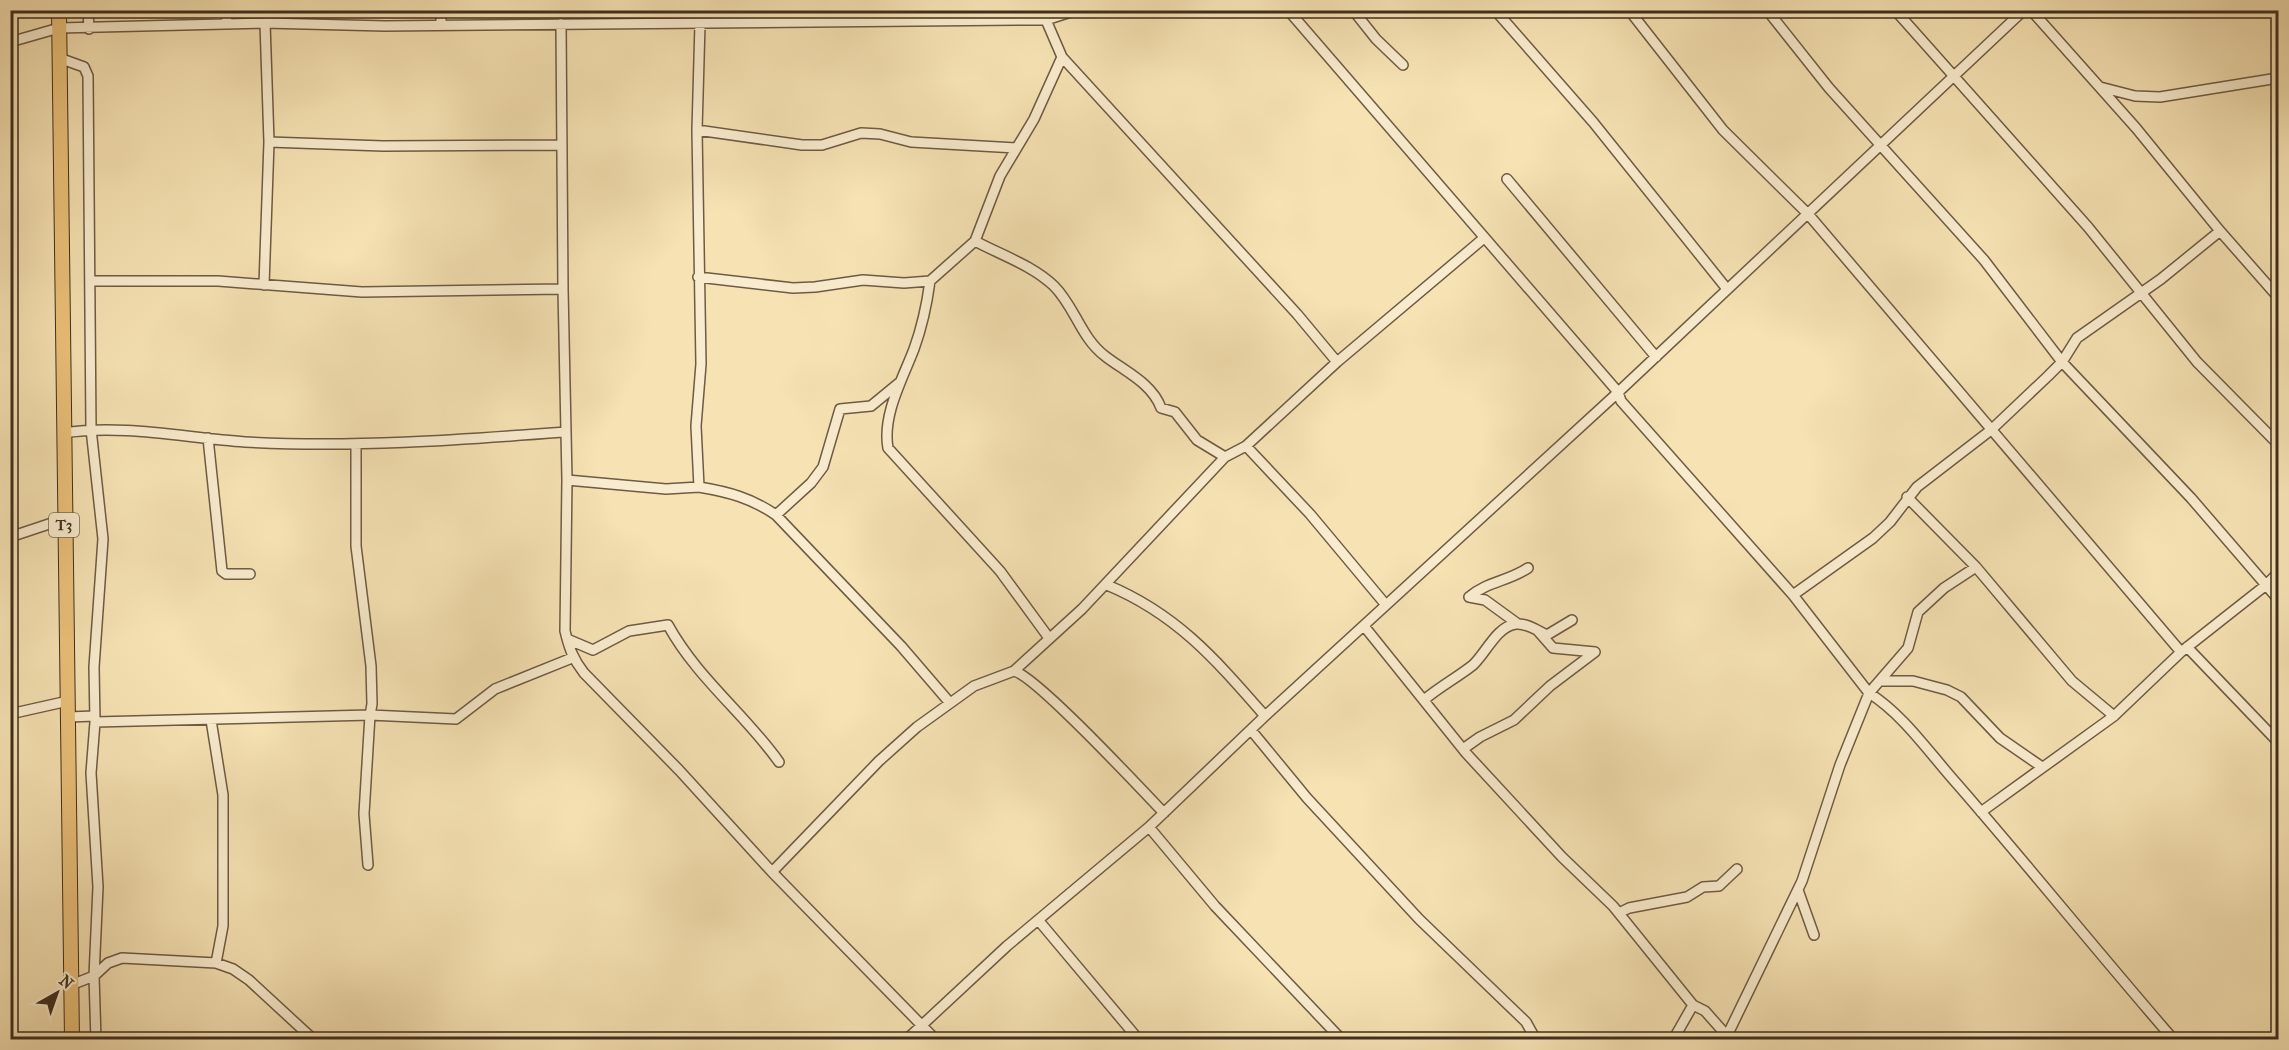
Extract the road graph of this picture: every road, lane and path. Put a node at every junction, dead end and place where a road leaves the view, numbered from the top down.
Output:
1 (59, 10) edge
2 (88, 10) edge
3 (226, 10) edge
4 (441, 10) edge
5 (1077, 10) edge
6 (1288, 10) edge
7 (1353, 10) edge
8 (1495, 10) edge
9 (1629, 10) edge
10 (1767, 10) edge
11 (1895, 10) edge
12 (2024, 10) edge
13 (2031, 10) edge
14 (1046, 20) junction
15 (265, 22) junction
16 (227, 24) junction
17 (561, 24) junction
18 (700, 24) junction
19 (441, 25) junction
20 (59, 28) junction
21 (89, 29) junction
22 (10, 42) edge
23 (1062, 57) junction
24 (60, 58) junction
25 (1403, 65) dead end
26 (1953, 76) junction
27 (2278, 78) edge
28 (2100, 87) junction
29 (697, 130) junction
30 (269, 142) junction
31 (562, 145) junction
32 (1880, 145) junction
33 (1016, 148) junction
34 (1507, 179) dead end
35 (1808, 214) junction
36 (2220, 231) junction
37 (1484, 238) junction
38 (975, 241) junction
39 (698, 277) junction
40 (91, 281) junction
41 (930, 281) junction
42 (264, 285) junction
43 (562, 289) junction
44 (1727, 289) junction
45 (2141, 292) junction
46 (2278, 297) edge
47 (1656, 357) junction
48 (1337, 362) junction
49 (2062, 362) junction
50 (901, 381) junction
51 (1618, 392) junction
52 (91, 429) junction
53 (1991, 430) junction
54 (565, 432) junction
55 (63, 433) junction
56 (208, 438) junction
57 (2278, 444) edge
58 (356, 445) junction
59 (1246, 446) junction
60 (1225, 457) junction
61 (567, 480) junction
62 (699, 487) junction
63 (1917, 487) junction
64 (1907, 497) junction
65 (1921, 510) junction
66 (776, 514) junction
67 (64, 519) junction
68 (10, 537) edge
69 (1976, 567) junction
70 (1528, 568) dead end
71 (2278, 573) edge
72 (250, 574) dead end
73 (1107, 585) junction
74 (2266, 585) junction
75 (1793, 595) junction
76 (2278, 599) edge
77 (1386, 605) junction
78 (1572, 620) dead end
79 (1518, 624) junction
80 (1365, 626) junction
81 (1538, 631) junction
82 (1049, 638) junction
83 (567, 639) junction
84 (2184, 649) junction
85 (572, 658) junction
86 (1018, 669) junction
87 (1883, 681) junction
88 (1869, 693) junction
89 (1424, 700) junction
90 (68, 701) junction
91 (950, 703) junction
92 (10, 714) edge
93 (370, 715) junction
94 (1265, 716) junction
95 (2114, 716) junction
96 (68, 717) junction
97 (95, 719) junction
98 (211, 720) junction
99 (1251, 730) junction
100 (2278, 742) edge
101 (1463, 749) junction
102 (780, 762) dead end
103 (2042, 767) junction
104 (1981, 812) junction
105 (1164, 813) junction
106 (1149, 827) junction
107 (368, 865) dead end
108 (1737, 869) dead end
109 (772, 872) junction
110 (1798, 890) junction
111 (1619, 913) junction
112 (1039, 921) junction
113 (1814, 935) dead end
114 (216, 963) junction
115 (94, 976) junction
116 (71, 985) junction
117 (1693, 1005) junction
118 (922, 1025) junction
119 (1727, 1038) edge
120 (72, 1040) edge
121 (96, 1040) edge
122 (314, 1040) edge
123 (906, 1040) edge
124 (936, 1040) edge
125 (1139, 1040) edge
126 (1342, 1040) edge
127 (1536, 1040) edge
128 (1673, 1040) edge
129 (2174, 1040) edge

1 - 20 highway, T3
2 - 21 street
3 - 16 street
4 - 19 street
5 - 14 street
6 - 37 street
7 - 25 street
8 - 44 street
9 - 35 street
10 - 32 street
11 - 26 street
12 - 26 street
13 - 28 street
14 - 18 street
14 - 23 street
15 - 16 street
15 - 19 street
15 - 30 street
16 - 21 street
17 - 18 street
17 - 19 street
17 - 31 street
18 - 29 street
20 - 21 street
20 - 22 street
20 - 24 highway, T3
23 - 33 street
23 - 48 street
24 - 40 street
24 - 55 highway, T3
26 - 32 street
26 - 45 street
27 - 28 street
28 - 36 street
29 - 33 street
29 - 39 street
30 - 31 street
30 - 42 street
31 - 43 street
32 - 35 street
32 - 49 street
33 - 38 street
34 - 47 street
35 - 44 street
35 - 53 street
36 - 45 street
36 - 46 street
37 - 48 street
37 - 51 street
38 - 41 street
38 - 60 street
39 - 41 street
39 - 62 street
40 - 42 street
40 - 52 street
41 - 50 street
42 - 43 street
43 - 54 street
44 - 47 street
45 - 49 street
45 - 57 street
47 - 51 street
48 - 59 street
49 - 53 street
49 - 74 street
50 - 66 street
50 - 82 street
51 - 75 street
51 - 77 street
52 - 55 street
52 - 56 street
52 - 97 street
53 - 63 street
53 - 84 street
54 - 58 street
54 - 61 street
55 - 67 highway, T3
56 - 58 street
56 - 72 street
58 - 93 street
59 - 60 street
59 - 77 street
60 - 73 street
61 - 62 street
61 - 83 street
62 - 66 street
63 - 64 street
63 - 65 street
64 - 65 street
64 - 75 street
65 - 69 street
66 - 91 street
67 - 68 street
67 - 90 highway, T3
69 - 87 street
69 - 95 street
70 - 79 street
71 - 74 street
73 - 82 street
73 - 94 street
74 - 76 street
74 - 84 street
75 - 88 street
77 - 80 street
78 - 81 street
79 - 81 street
79 - 89 street
80 - 89 street
80 - 94 street
81 - 101 street
82 - 86 street
83 - 85 street
83 - 102 street
84 - 95 street
84 - 100 street
85 - 93 street
85 - 109 street
86 - 91 street
86 - 105 street
87 - 88 street
87 - 103 street
88 - 104 street
88 - 110 street
89 - 101 street
90 - 92 street
90 - 96 highway, T3
91 - 109 street
93 - 98 street
93 - 107 street
94 - 99 street
95 - 103 street
96 - 97 street
96 - 116 highway, T3
97 - 98 street
97 - 115 street
98 - 114 street
99 - 105 street
99 - 127 street
101 - 111 street
103 - 104 street
104 - 129 street
105 - 106 street
106 - 112 street
106 - 126 street
108 - 111 street
109 - 118 street
110 - 113 street
110 - 119 street
111 - 117 street
112 - 118 street
112 - 125 street
114 - 115 street
114 - 122 street
115 - 116 street
115 - 121 street
116 - 120 highway, T3
117 - 119 street
117 - 128 street
118 - 123 street
118 - 124 street

